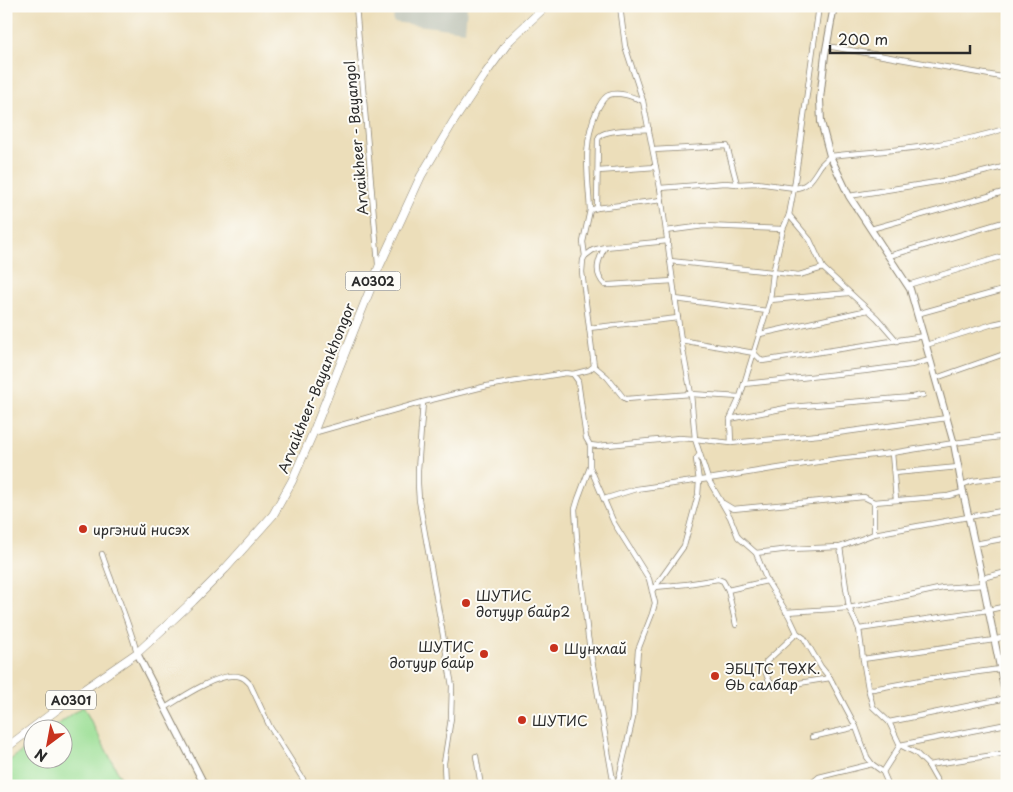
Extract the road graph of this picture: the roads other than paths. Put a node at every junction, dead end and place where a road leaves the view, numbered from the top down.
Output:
1 (356, 6) edge
2 (546, 6) edge
3 (620, 6) edge
4 (819, 6) edge
5 (834, 6) edge
6 (828, 46) junction
7 (1007, 78) edge
8 (643, 101) junction
9 (649, 129) junction
10 (1007, 129) edge
11 (653, 150) junction
12 (830, 156) junction
13 (1007, 166) edge
14 (656, 167) junction
15 (598, 171) junction
16 (737, 184) junction
17 (660, 188) junction
18 (794, 188) junction
19 (1007, 191) edge
20 (849, 196) junction
21 (662, 200) junction
22 (597, 208) junction
23 (590, 210) junction
24 (790, 215) junction
25 (1007, 221) edge
26 (782, 229) junction
27 (871, 229) junction
28 (666, 231) junction
29 (668, 241) junction
30 (605, 247) junction
31 (1007, 255) edge
32 (585, 256) junction
33 (888, 256) junction
34 (670, 261) junction
35 (379, 268) junction
36 (823, 268) junction
37 (773, 273) junction
38 (673, 281) junction
39 (908, 285) junction
40 (1007, 289) edge
41 (849, 293) junction
42 (675, 299) junction
43 (770, 300) junction
44 (868, 310) junction
45 (767, 311) junction
46 (918, 314) junction
47 (678, 318) junction
48 (1007, 321) edge
49 (589, 328) junction
50 (760, 334) junction
51 (924, 336) junction
52 (681, 340) junction
53 (897, 341) junction
54 (926, 345) junction
55 (754, 353) junction
56 (1007, 353) edge
57 (930, 360) junction
58 (594, 366) junction
59 (573, 374) junction
60 (936, 378) junction
61 (744, 384) junction
62 (691, 394) junction
63 (923, 395) dead end
64 (740, 397) junction
65 (423, 402) junction
66 (947, 418) junction
67 (730, 419) junction
68 (314, 433) junction
69 (1007, 436) edge
70 (695, 439) junction
71 (730, 443) junction
72 (954, 443) junction
73 (590, 445) junction
74 (700, 453) junction
75 (892, 453) junction
76 (590, 467) junction
77 (959, 467) junction
78 (894, 473) junction
79 (1007, 477) edge
80 (708, 479) junction
81 (699, 481) junction
82 (963, 488) junction
83 (604, 499) junction
84 (896, 500) junction
85 (874, 502) junction
86 (722, 503) junction
87 (1007, 510) edge
88 (970, 517) junction
89 (874, 534) junction
90 (1007, 538) edge
91 (975, 544) junction
92 (840, 547) junction
93 (756, 553) junction
94 (102, 554) dead end
95 (1007, 572) edge
96 (767, 581) junction
97 (983, 582) junction
98 (653, 589) junction
99 (728, 590) junction
100 (1007, 606) edge
101 (850, 608) junction
102 (988, 610) junction
103 (786, 612) junction
104 (736, 625) dead end
105 (859, 629) junction
106 (797, 633) junction
107 (1007, 636) edge
108 (994, 640) junction
109 (137, 653) junction
110 (863, 659) junction
111 (1004, 669) edge
112 (830, 678) junction
113 (868, 688) junction
114 (1006, 700) edge
115 (165, 708) junction
116 (889, 722) junction
117 (1007, 724) edge
118 (856, 727) junction
119 (812, 737) dead end
120 (900, 745) junction
121 (6, 748) edge
122 (1007, 753) edge
123 (476, 756) dead end
124 (872, 764) junction
125 (928, 765) junction
126 (882, 772) junction
127 (888, 785) edge
128 (205, 786) edge
129 (306, 786) edge
130 (445, 786) edge
131 (481, 786) edge
132 (616, 786) edge
133 (802, 786) edge
134 (940, 786) edge

1 - 35 street, Arvaikheer - Bayangol
2 - 35 highway, Arvaikheer-Bayankhongor / A0302
3 - 8 street
4 - 18 street
5 - 6 street
6 - 7 street
6 - 12 street
8 - 9 street
8 - 23 street
9 - 11 street
9 - 15 street
10 - 12 street
11 - 14 street
11 - 16 street
12 - 18 street
12 - 20 street
13 - 20 street
14 - 15 street
14 - 17 street
15 - 22 street
16 - 17 street
16 - 18 street
17 - 21 street
18 - 24 street
19 - 27 street
20 - 27 street
21 - 22 street
21 - 28 street
22 - 23 street
23 - 32 street
24 - 26 street
24 - 36 street
25 - 33 street
26 - 28 street
26 - 37 street
27 - 33 street
28 - 29 street
29 - 30 street
29 - 34 street
30 - 32 street
30 - 38 street
31 - 39 street
32 - 49 street
33 - 39 street
34 - 37 street
34 - 38 street
35 - 68 highway, Arvaikheer-Bayankhongor / A0302
36 - 37 street
36 - 41 street
37 - 43 street
38 - 42 street
39 - 46 street
40 - 46 street
41 - 43 street
41 - 44 street
42 - 45 street
42 - 47 street
43 - 45 street
44 - 50 street
44 - 53 street
45 - 50 street
46 - 51 street
47 - 49 street
47 - 52 street
48 - 54 street
49 - 58 street
50 - 55 street
51 - 53 street
51 - 54 street
52 - 55 street
52 - 62 street
53 - 55 street
54 - 57 street
55 - 61 street
56 - 60 street
57 - 60 street
57 - 61 street
58 - 59 street
58 - 62 street
59 - 65 street
59 - 73 street
60 - 66 street
61 - 64 street
62 - 64 street
62 - 70 street
63 - 67 street
64 - 67 street
65 - 68 street
65 - 130 street
66 - 71 street
66 - 72 street
67 - 71 street
68 - 109 highway, Arvaikheer-Bayankhongor / A0302
69 - 72 street
70 - 71 street
70 - 73 street
70 - 74 street
72 - 75 street
72 - 77 street
73 - 76 street
74 - 80 street
74 - 81 street
75 - 78 street
75 - 80 street
76 - 83 street
76 - 132 street
77 - 78 street
77 - 82 street
78 - 84 street
79 - 82 street
80 - 81 street
80 - 86 street
81 - 83 street
81 - 98 street
82 - 84 street
82 - 88 street
83 - 98 street
84 - 85 street
85 - 86 street
85 - 89 street
86 - 93 street
87 - 88 street
88 - 89 street
88 - 91 street
89 - 92 street
90 - 91 street
91 - 97 street
92 - 93 street
92 - 101 street
93 - 96 street
94 - 109 street
95 - 97 street
96 - 99 street
96 - 103 street
97 - 101 street
97 - 102 street
98 - 99 street
98 - 132 street
99 - 104 street
100 - 102 street
101 - 103 street
101 - 105 street
102 - 105 street
102 - 108 street
103 - 106 street
105 - 110 street
106 - 112 street
106 - 112 street
107 - 108 street
108 - 110 street
108 - 111 street
109 - 115 street
109 - 121 highway, A0301
110 - 113 street
111 - 113 street
111 - 114 street
112 - 118 street
113 - 116 street
114 - 116 street
115 - 128 street
115 - 129 street
116 - 120 street
117 - 120 street
118 - 119 street
118 - 124 street
120 - 125 street
120 - 126 street
122 - 125 street
123 - 131 street
124 - 126 street
124 - 133 street
125 - 134 street
126 - 127 street

